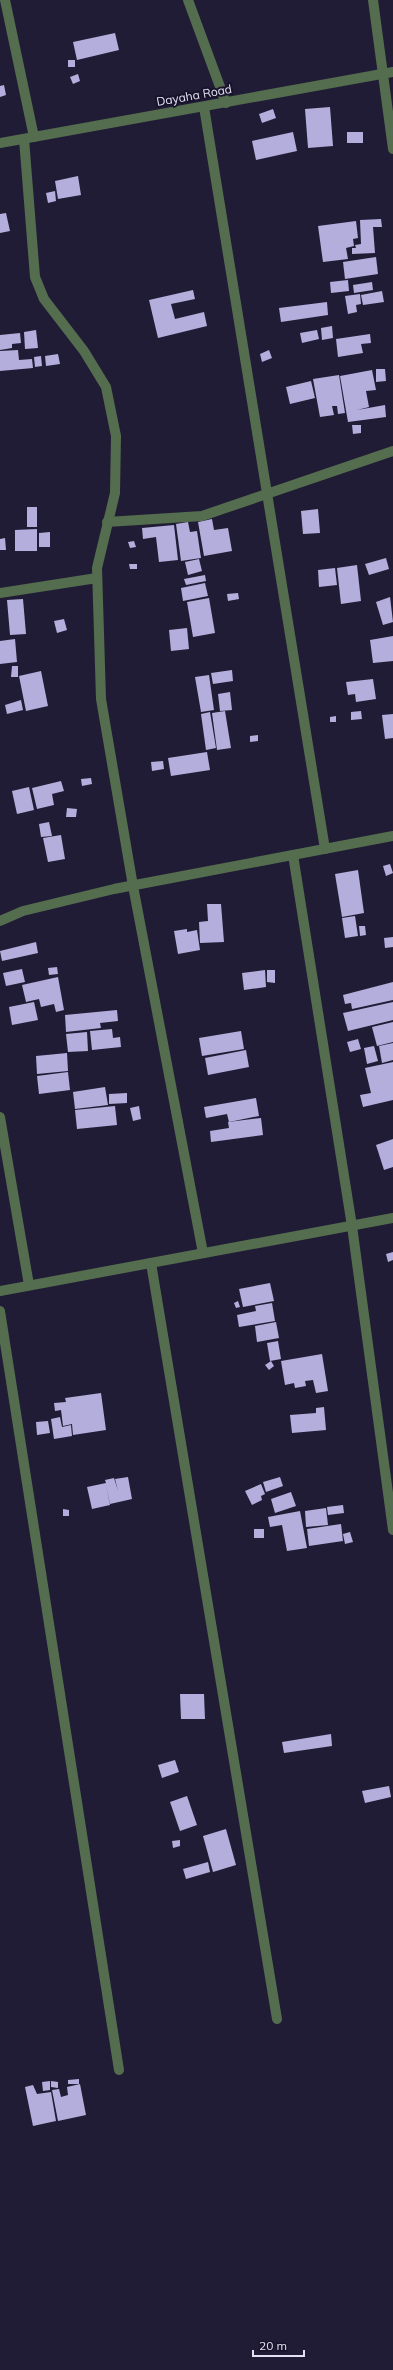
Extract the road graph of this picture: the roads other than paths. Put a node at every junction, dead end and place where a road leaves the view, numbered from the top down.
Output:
1 (5, 0) edge
2 (188, 0) edge
3 (373, 0) edge
4 (393, 72) edge
5 (382, 74) junction
6 (226, 103) junction
7 (204, 107) junction
8 (29, 138) junction
9 (0, 143) edge
10 (393, 149) edge
11 (393, 451) edge
12 (266, 494) junction
13 (107, 522) junction
14 (97, 578) junction
15 (0, 593) edge
16 (393, 836) edge
17 (325, 849) junction
18 (294, 855) junction
19 (133, 886) junction
20 (0, 921) edge
21 (0, 1117) edge
22 (393, 1218) edge
23 (352, 1226) junction
24 (202, 1253) junction
25 (151, 1263) junction
26 (29, 1286) junction
27 (0, 1291) edge
28 (0, 1311) edge
29 (393, 1530) edge
30 (276, 2020) dead end
31 (119, 2070) dead end

1 - 8 street
2 - 6 street
3 - 5 street
4 - 5 street, Dayaha Road
5 - 6 street, Dayaha Road
5 - 10 street
6 - 7 street, Dayaha Road
7 - 8 street, Dayaha Road
7 - 12 street
8 - 9 street, Dayaha Road
8 - 13 street
11 - 12 street
12 - 13 street
12 - 17 street
13 - 14 street
14 - 15 street
14 - 19 street
16 - 17 street
17 - 18 street
18 - 19 street
18 - 23 street
19 - 20 street
19 - 24 street
21 - 26 street
22 - 23 street
23 - 24 street
23 - 29 street
24 - 25 street
25 - 26 street
25 - 30 street
26 - 27 street
28 - 31 street

